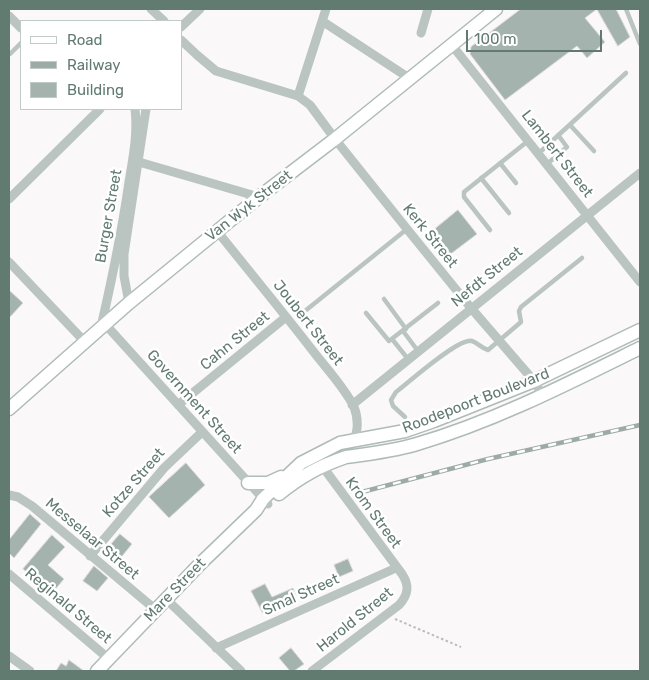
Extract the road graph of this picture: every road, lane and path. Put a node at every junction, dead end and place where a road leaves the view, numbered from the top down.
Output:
1 (152, 9) edge
2 (200, 9) edge
3 (326, 9) edge
4 (428, 9) edge
5 (496, 9) edge
6 (626, 9) edge
7 (9, 16) edge
8 (163, 20) edge
9 (322, 21) junction
10 (182, 26) edge
11 (20, 27) edge
12 (421, 33) dead end
13 (182, 41) edge
14 (20, 44) edge
15 (451, 44) junction
16 (640, 44) edge
17 (10, 54) dead end
18 (626, 73) dead end
19 (409, 78) junction
20 (298, 96) junction
21 (99, 110) edge
22 (135, 110) edge
23 (146, 110) edge
24 (570, 124) junction
25 (558, 135) junction
26 (335, 139) junction
27 (529, 141) junction
28 (594, 151) dead end
29 (539, 153) junction
30 (139, 162) junction
31 (500, 164) junction
32 (547, 164) junction
33 (640, 173) edge
34 (481, 178) junction
35 (516, 183) dead end
36 (259, 197) junction
37 (9, 199) edge
38 (509, 213) dead end
39 (587, 215) junction
40 (407, 229) junction
41 (490, 230) dead end
42 (217, 231) junction
43 (582, 258) dead end
44 (9, 262) edge
45 (640, 282) edge
46 (384, 299) dead end
47 (129, 303) junction
48 (438, 303) dead end
49 (471, 308) junction
50 (305, 311) dead end
51 (366, 313) dead end
52 (286, 317) junction
53 (103, 325) junction
54 (404, 330) junction
55 (640, 330) edge
56 (392, 339) junction
57 (500, 341) junction
58 (85, 342) junction
59 (640, 348) edge
60 (418, 351) junction
61 (408, 359) junction
62 (534, 381) junction
63 (543, 396) junction
64 (352, 405) junction
65 (178, 406) junction
66 (9, 408) edge
67 (405, 417) dead end
68 (202, 432) junction
69 (353, 440) junction
70 (392, 449) junction
71 (346, 457) junction
72 (318, 461) junction
73 (301, 463) junction
74 (248, 483) junction
75 (9, 495) edge
76 (265, 501) junction
77 (90, 556) junction
78 (396, 568) junction
79 (9, 574) edge
80 (408, 586) joint
81 (166, 599) junction
82 (156, 610) junction
83 (386, 615) junction
84 (461, 647) dead end
85 (216, 648) junction
86 (9, 656) edge
87 (109, 659) junction
88 (30, 671) edge
89 (97, 671) edge
90 (241, 671) edge
91 (312, 671) edge

1 - 8 street
2 - 10 street
3 - 9 street
4 - 12 street
5 - 15 street, Van Wyk Street
6 - 16 lane
7 - 11 street
9 - 19 street
9 - 20 street
13 - 20 street
14 - 17 lane
15 - 19 street, Van Wyk Street
15 - 27 street, Lambert Street
18 - 24 lane
19 - 26 street, Van Wyk Street
20 - 26 street, Kerk Street
21 - 37 street
22 - 53 street, Burger Street
23 - 30 street, Burger Street
24 - 25 lane
24 - 28 lane
25 - 29 lane
25 - 32 lane
26 - 36 street, Van Wyk Street
26 - 40 street, Kerk Street
27 - 29 street, Lambert Street
27 - 31 lane
29 - 32 street, Lambert Street
30 - 36 street
30 - 47 street, Burger Street
31 - 34 lane
31 - 35 lane
32 - 39 street, Lambert Street
33 - 39 street, Nefdt Street
34 - 38 lane
34 - 41 lane
36 - 42 street, Van Wyk Street
39 - 45 street, Lambert Street
39 - 49 street, Nefdt Street
40 - 49 street, Kerk Street
40 - 50 lane
42 - 47 street, Van Wyk Street
42 - 52 street, Joubert Street
43 - 57 lane
44 - 58 street
46 - 54 lane
47 - 53 street, Van Wyk Street
48 - 54 lane
49 - 57 street, Kerk Street
49 - 60 street, Nefdt Street
51 - 56 lane
52 - 64 street, Joubert Street
52 - 65 street, Cahn Street
53 - 58 street, Van Wyk Street
53 - 65 street, Government Street
54 - 56 lane
54 - 60 lane
55 - 62 street, Roodepoort Boulevard
56 - 61 lane
57 - 62 street, Kerk Street
57 - 67 lane
58 - 66 street, Van Wyk Street
59 - 63 street, Roodepoort Boulevard
60 - 61 street, Nefdt Street
61 - 64 street, Nefdt Street
62 - 63 street, Kerk Street
62 - 69 street, Roodepoort Boulevard
63 - 70 street, Roodepoort Boulevard
64 - 69 street, Joubert Street
65 - 68 street, Government Street
68 - 74 street, Government Street
68 - 77 street, Kotze Street
69 - 70 street
69 - 71 street
69 - 72 street, Roodepoort Boulevard
70 - 71 street, Roodepoort Boulevard
71 - 72 street, Roodepoort Boulevard
72 - 73 street, Roodepoort Boulevard
72 - 76 street, Roodepoort Boulevard
72 - 78 street, Krom Street
73 - 74 street
73 - 76 street, Roodepoort Boulevard
74 - 76 street, Government Street
75 - 77 street, Messelaar Street
76 - 81 street, Mare Street
77 - 82 street, Messelaar Street
78 - 80 street, Krom Street
78 - 85 street, Smal Street
79 - 87 street, Reginald Street
80 - 83 street, Harold Street
81 - 82 street, Mare Street
81 - 85 street
82 - 87 street, Mare Street
83 - 84 path
83 - 91 street, Harold Street
85 - 90 street
86 - 88 street
87 - 89 street, Mare Street

